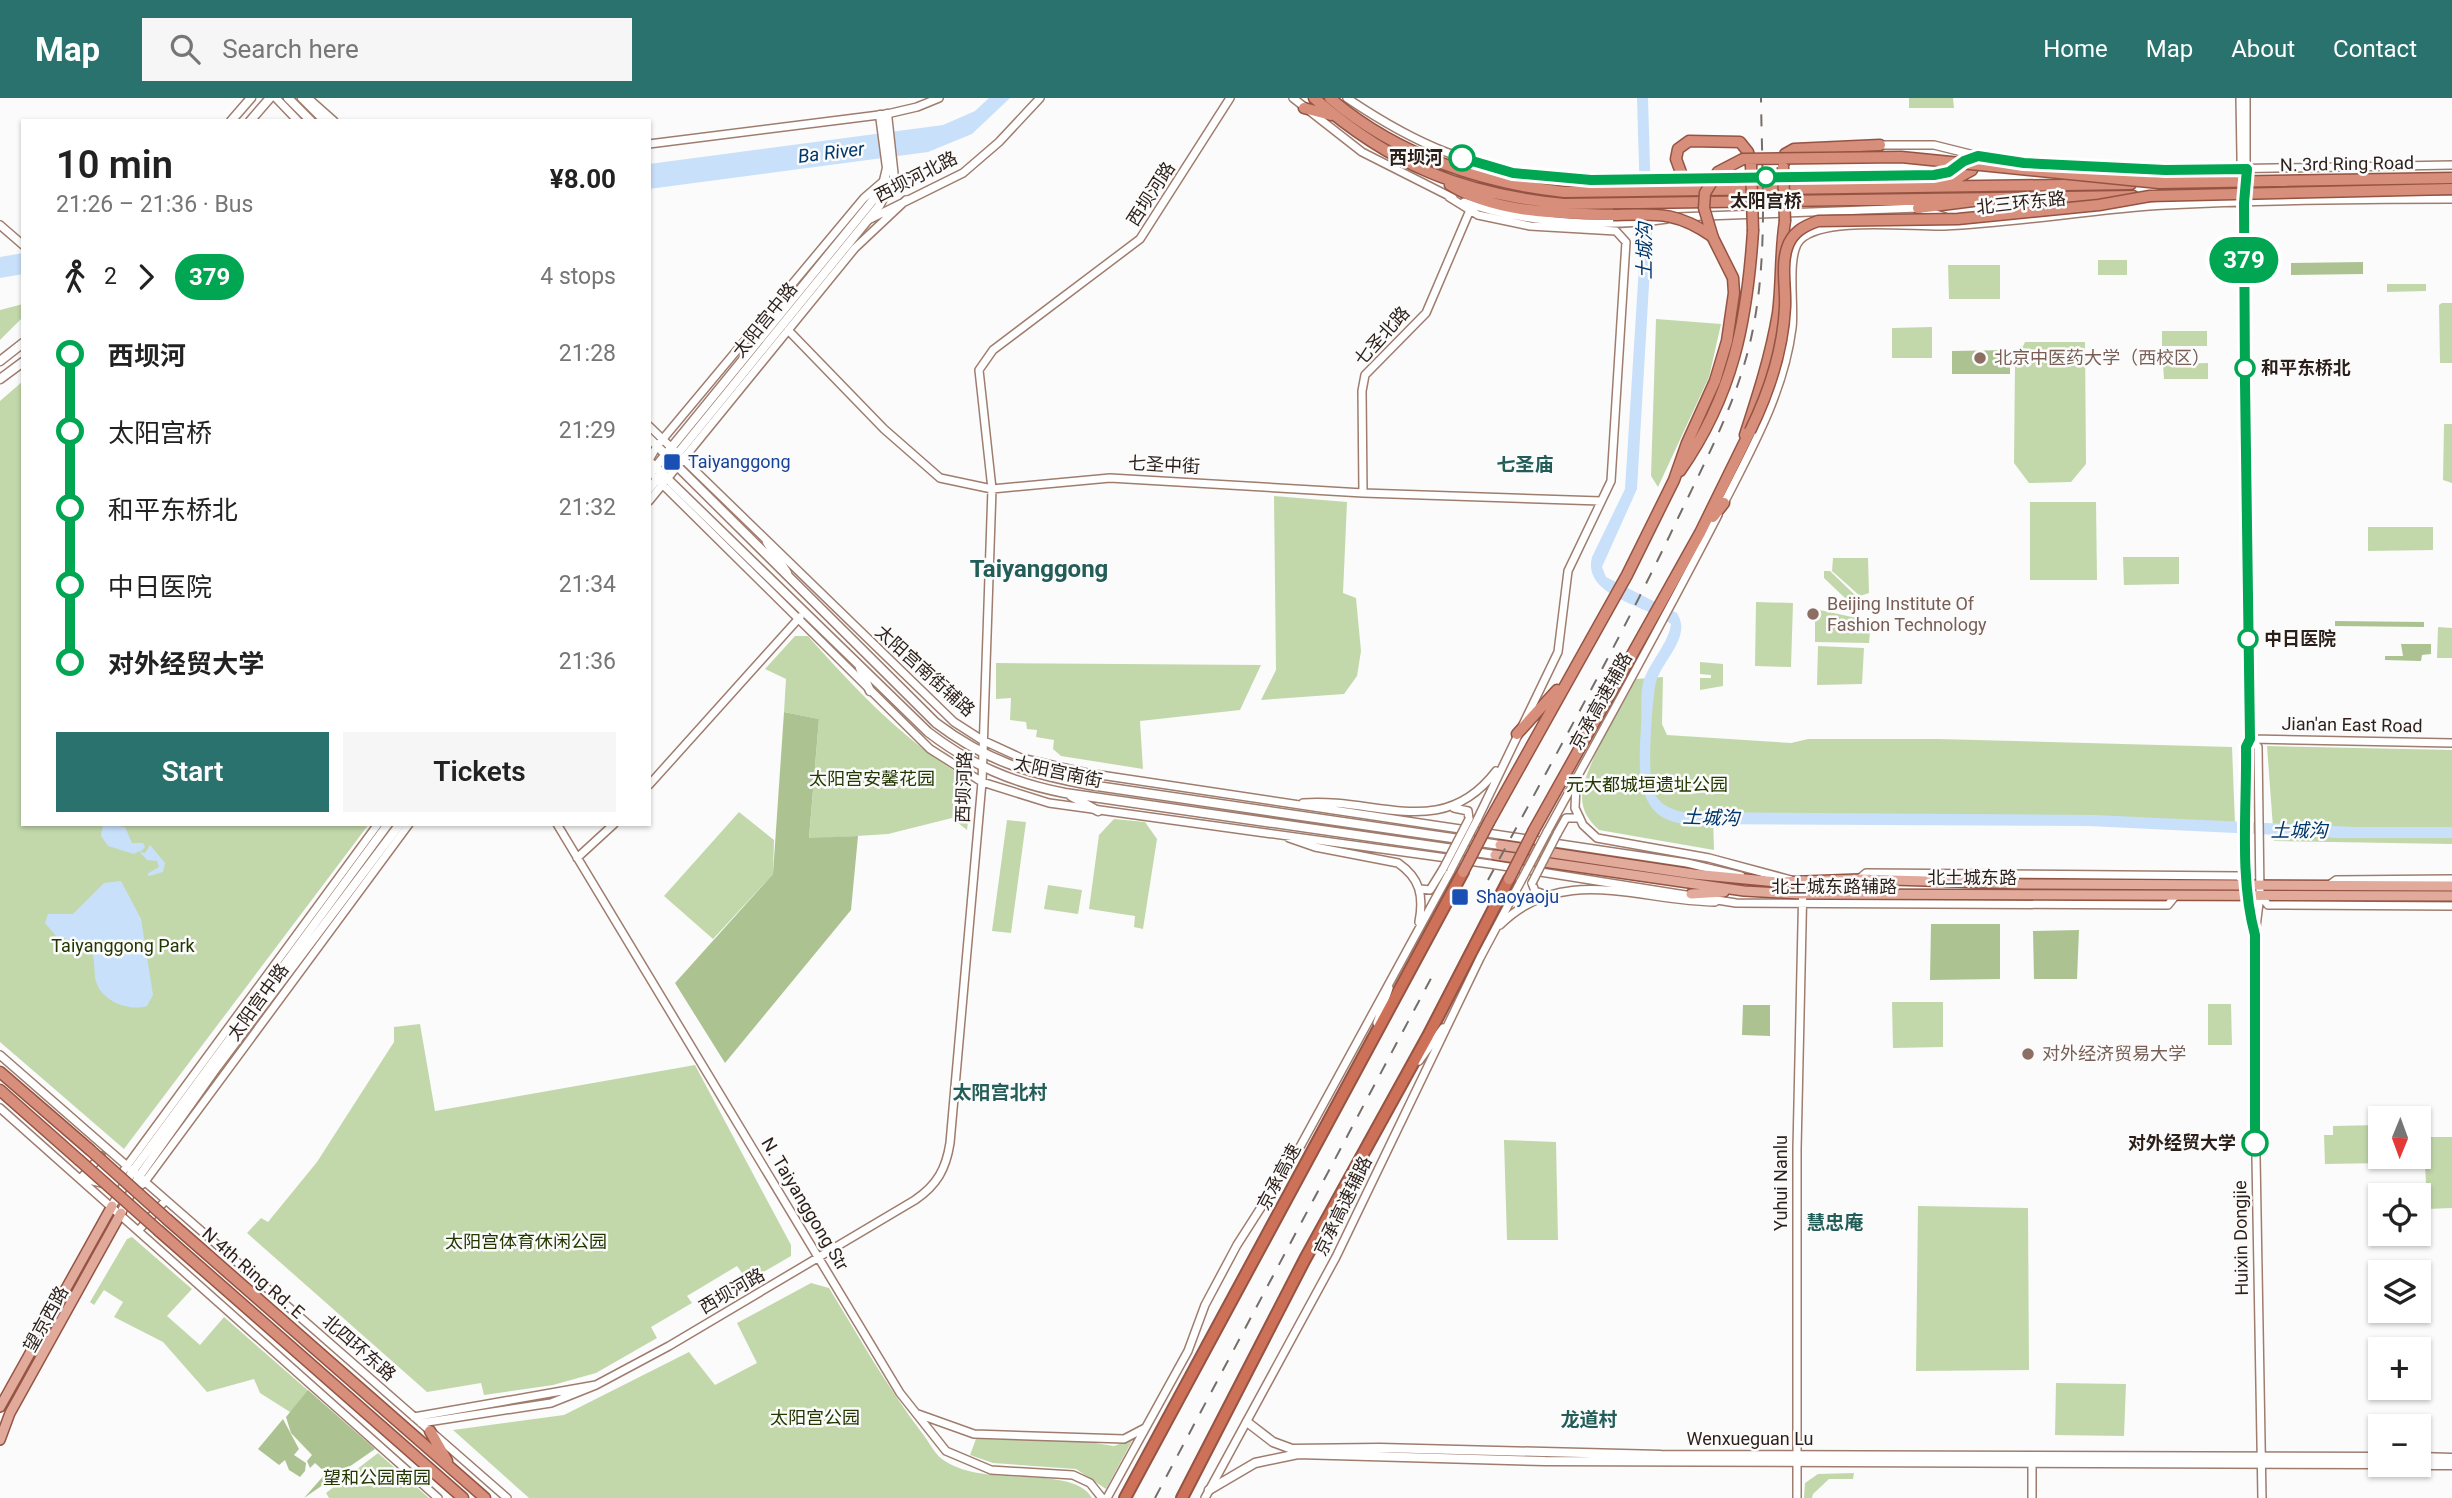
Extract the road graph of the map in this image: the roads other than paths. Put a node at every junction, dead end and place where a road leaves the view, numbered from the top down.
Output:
1 (251, 98) edge
2 (270, 98) edge
3 (276, 98) edge
4 (288, 98) edge
5 (302, 98) edge
6 (309, 98) edge
7 (939, 98) edge
8 (1040, 98) edge
9 (1230, 98) edge
10 (1293, 98) edge
11 (1314, 98) edge
12 (1330, 98) edge
13 (1347, 98) edge
14 (2240, 98) edge
15 (2246, 98) edge
16 (1304, 108) junction
17 (1334, 115) junction
18 (884, 118) junction
19 (233, 119) edge
20 (252, 119) edge
21 (296, 119) edge
22 (309, 119) edge
23 (323, 119) edge
24 (332, 119) edge
25 (651, 144) edge
26 (1880, 145) joint
27 (1963, 150) junction
28 (1978, 156) junction
29 (1964, 161) junction
30 (2452, 165) edge
31 (891, 167) junction
32 (2225, 169) junction
33 (2244, 169) junction
34 (2165, 170) junction
35 (886, 178) junction
36 (1438, 178) junction
37 (1683, 178) junction
38 (2452, 178) edge
39 (1591, 180) junction
40 (2159, 183) junction
41 (1941, 187) junction
42 (2452, 189) edge
43 (1618, 191) junction
44 (1802, 195) junction
45 (1735, 196) junction
46 (2150, 196) junction
47 (1449, 197) junction
48 (1987, 197) junction
49 (906, 200) junction
50 (2452, 200) edge
51 (2244, 203) junction
52 (2227, 204) junction
53 (2165, 205) junction
54 (1918, 208) junction
55 (1470, 210) junction
56 (865, 223) junction
57 (0, 225) edge
58 (1965, 225) junction
59 (1713, 238) junction
60 (19, 242) edge
61 (778, 302) junction
62 (800, 315) junction
63 (770, 327) junction
64 (788, 330) junction
65 (771, 338) junction
66 (21, 345) edge
67 (0, 361) edge
68 (21, 363) edge
69 (724, 366) junction
70 (733, 373) junction
71 (0, 379) edge
72 (651, 429) edge
73 (651, 440) edge
74 (660, 443) junction
75 (673, 457) junction
76 (1736, 462) junction
77 (655, 472) edge
78 (1674, 480) junction
79 (992, 489) junction
80 (651, 491) edge
81 (1363, 494) junction
82 (1601, 501) junction
83 (1724, 503) junction
84 (1700, 534) junction
85 (767, 542) junction
86 (794, 584) junction
87 (1670, 598) junction
88 (806, 612) junction
89 (797, 618) junction
90 (1654, 628) junction
91 (857, 662) junction
92 (1567, 680) junction
93 (1616, 686) junction
94 (870, 691) junction
95 (1603, 725) junction
96 (1517, 734) junction
97 (2250, 739) junction
98 (982, 740) junction
99 (2452, 743) edge
100 (981, 753) junction
101 (1505, 759) junction
102 (980, 768) junction
103 (1055, 768) junction
104 (1578, 776) junction
105 (982, 782) junction
106 (651, 783) edge
107 (1090, 785) junction
108 (1206, 791) junction
109 (1065, 793) junction
110 (1198, 800) junction
111 (1288, 804) junction
112 (1450, 808) junction
113 (1098, 811) junction
114 (1579, 818) junction
115 (1473, 820) junction
116 (377, 826) edge
117 (387, 826) edge
118 (398, 826) edge
119 (409, 826) edge
120 (557, 826) edge
121 (612, 826) edge
122 (1275, 833) junction
123 (1505, 835) joint
124 (1500, 845) joint
125 (577, 858) junction
126 (1709, 858) junction
127 (1492, 860) junction
128 (1687, 863) junction
129 (1447, 869) junction
130 (1463, 872) joint
131 (1508, 879) joint
132 (2452, 879) edge
133 (1759, 880) junction
134 (1803, 880) junction
135 (1791, 881) junction
136 (2329, 885) junction
137 (2452, 886) edge
138 (1420, 889) junction
139 (2247, 890) junction
140 (2260, 890) junction
141 (1744, 891) junction
142 (1691, 894) junction
143 (1547, 895) junction
144 (2435, 896) junction
145 (2452, 896) edge
146 (1801, 899) junction
147 (1736, 903) junction
148 (2452, 904) edge
149 (311, 929) junction
150 (1417, 929) junction
151 (1494, 930) junction
152 (2255, 935) junction
153 (291, 942) junction
154 (1394, 971) junction
155 (1454, 1013) junction
156 (225, 1031) junction
157 (1371, 1042) junction
158 (244, 1048) junction
159 (0, 1055) edge
160 (219, 1055) junction
161 (217, 1067) junction
162 (0, 1072) edge
163 (1400, 1087) junction
164 (0, 1090) edge
165 (0, 1108) edge
166 (107, 1150) junction
167 (125, 1166) junction
168 (81, 1178) junction
169 (138, 1178) junction
170 (125, 1191) junction
171 (165, 1201) junction
172 (112, 1206) junction
173 (121, 1213) junction
174 (139, 1230) junction
175 (819, 1258) junction
176 (0, 1407) edge
177 (916, 1413) junction
178 (417, 1420) junction
179 (1247, 1422) junction
180 (1145, 1428) junction
181 (430, 1432) junction
182 (0, 1440) edge
183 (2368, 1457) edge
184 (2431, 1457) edge
185 (2452, 1458) edge
186 (1798, 1459) junction
187 (2032, 1460) junction
188 (2261, 1461) junction
189 (2368, 1464) edge
190 (2431, 1465) edge
191 (2452, 1465) edge
192 (450, 1468) junction
193 (1207, 1494) edge
194 (438, 1498) edge
195 (463, 1498) edge
196 (485, 1498) edge
197 (507, 1498) edge
198 (1105, 1498) edge
199 (1125, 1498) edge
200 (1182, 1498) edge
201 (1797, 1498) edge
202 (2032, 1498) edge
203 (2262, 1498) edge

1 - 19 main road
2 - 20 main road
3 - 21 street
4 - 22 main road
5 - 23 main road
6 - 24 street
7 - 18 street
8 - 49 street, 西坝河北路
9 - 79 street, 西坝河路
10 - 16 street, 北三环东路
11 - 17 highway
12 - 43 highway
13 - 39 street, 北三环东路
14 - 33 street
15 - 33 street
16 - 17 highway
16 - 47 street, 北三环东路
17 - 36 highway
18 - 25 street
18 - 31 main road
26 - 27 street
26 - 76 highway, bridge
27 - 28 street
27 - 29 street
28 - 29 street, 北三环东路
28 - 34 street, 北三环东路
28 - 41 highway
29 - 37 street, 北三环东路
30 - 33 street, 北三环东路
31 - 35 main road, 太阳宫中路
31 - 56 main road, 太阳宫中路
32 - 33 street, 北三环东路
32 - 34 street, 北三环东路
32 - 52 street
33 - 51 street
34 - 53 street
35 - 61 street, 太阳宫中路
35 - 63 main road, 太阳宫中路
36 - 45 highway
36 - 59 highway, bridge
37 - 39 street, 北三环东路
37 - 78 highway, bridge
38 - 40 highway, N. 3rd Ring Road, bridge
39 - 43 highway
40 - 41 highway
40 - 59 highway, bridge
41 - 44 highway
42 - 46 highway, bridge
43 - 45 highway
44 - 45 highway
44 - 48 highway
46 - 48 highway
46 - 76 highway, bridge
47 - 54 street, 北三环东路
47 - 55 street
48 - 54 highway
49 - 56 street, 西坝河北路
49 - 62 street, 太阳宫中路
50 - 51 street, 北三环东路
51 - 52 street, 北三环东路
51 - 97 street
52 - 53 street, 北三环东路
53 - 58 street, 北三环东路
54 - 58 street, 北三环东路
55 - 81 street, 七圣北路
55 - 82 street
56 - 65 main road, 太阳宫中路
57 - 60 street
58 - 83 street
59 - 78 highway
61 - 63 street
61 - 69 street, 太阳宫中路
62 - 64 street, 太阳宫中路
62 - 65 street
63 - 70 main road, 太阳宫中路
64 - 75 street, 太阳宫中路
64 - 79 street, 七圣中街
65 - 75 main road, 太阳宫中路
66 - 67 main road
68 - 71 main road
69 - 70 street
69 - 74 street, 太阳宫中路
70 - 75 main road, 太阳宫中路
72 - 74 street
73 - 74 main road, 太阳宫南街
74 - 75 main road, 太阳宫南街
74 - 77 street, 太阳宫中路
75 - 77 main road, 太阳宫中路
75 - 77 street, 太阳宫中路
75 - 85 street, 太阳宫南街辅路
75 - 86 main road, 太阳宫南街
76 - 84 highway
77 - 80 street, 太阳宫中路
77 - 88 main road, 太阳宫南街
77 - 89 street, 太阳宫南街
78 - 92 highway
79 - 81 street, 七圣中街
79 - 98 street, 西坝河路
81 - 82 street, 七圣中街
82 - 96 street
83 - 84 highway
83 - 87 street
84 - 87 highway
85 - 86 main road
85 - 98 street, 太阳宫南街辅路
86 - 100 main road, 太阳宫南街
87 - 90 highway
88 - 89 street
88 - 91 main road, 太阳宫南街
89 - 94 street, 太阳宫南街
89 - 106 street
90 - 93 highway
90 - 95 street, 京承高速辅路
91 - 94 main road
91 - 102 main road, 太阳宫南街
92 - 96 highway
92 - 130 highway, bridge
93 - 95 highway
93 - 131 highway, bridge
94 - 105 street, 太阳宫南街
95 - 104 street, 京承高速辅路
96 - 101 street
97 - 99 street, Jian'an East Road
97 - 139 street, Huixin Dongjie
97 - 140 street, Huixin Dongjie
98 - 100 street, 西坝河路
98 - 103 street, 太阳宫南街辅路
100 - 102 street, 西坝河路
100 - 107 main road, 太阳宫南街
101 - 112 street
101 - 115 street
102 - 105 street, 西坝河路
102 - 109 main road, 太阳宫南街
103 - 107 main road
103 - 108 street, 太阳宫南街辅路
104 - 114 street
104 - 151 street, 京承高速辅路, bridge
105 - 113 street, 太阳宫南街
105 - 175 street, 西坝河路
107 - 110 main road, 太阳宫南街
108 - 110 street
108 - 111 street, 太阳宫南街辅路
109 - 113 main road
109 - 127 main road, 太阳宫南街
110 - 124 main road, 太阳宫南街
111 - 112 street
111 - 123 street, 太阳宫南街辅路
112 - 115 street
113 - 122 street
114 - 126 street
114 - 143 street, bridge
115 - 129 street, bridge
116 - 153 street, 太阳宫中路
117 - 149 main road, 太阳宫中路
118 - 161 main road, 太阳宫中路
119 - 158 street, 太阳宫中路
120 - 125 street, N. Taiyanggong Str
121 - 125 street
122 - 127 street
122 - 138 street
123 - 128 street, 北土城东路辅路
124 - 133 main road, 北土城东路
125 - 175 street, N. Taiyanggong Str
126 - 128 street
126 - 135 street
127 - 141 main road, 北土城东路
127 - 142 street, 北土城东路辅路
128 - 133 street, 北土城东路辅路
129 - 138 street
129 - 150 street
130 - 157 highway, 京承高速
131 - 163 highway
132 - 136 street
133 - 135 main road, 北土城东路
134 - 135 main road, 北土城东路
134 - 139 main road, 北土城东路
134 - 146 street, Yuhui Nanlu
136 - 137 main road, 北土城东路
136 - 140 main road, 北土城东路
138 - 150 street
139 - 140 main road, 北土城东路
139 - 146 main road, 北土城东路
139 - 152 street, Huixin Dongjie
140 - 144 main road, 北土城东路
140 - 148 street
140 - 152 street, Huixin Dongjie
141 - 142 main road
141 - 146 main road, 北土城东路
142 - 147 street, 北土城东路辅路
143 - 147 street
143 - 151 street
144 - 145 main road, 北土城东路
144 - 148 main road
146 - 147 street, 北土城东路辅路
146 - 186 street, Yuhui Nanlu
149 - 153 street
149 - 160 main road, 太阳宫中路
150 - 154 street
151 - 155 street, 京承高速辅路
152 - 188 street, Huixin Dongjie
153 - 156 street, 太阳宫中路
154 - 157 street
154 - 180 street
155 - 163 street
155 - 179 street, 京承高速辅路
156 - 160 street
156 - 167 street, 太阳宫中路
157 - 199 highway, 京承高速
158 - 161 street
158 - 169 street, 太阳宫中路
159 - 166 street, 北四环东路
160 - 169 main road, 太阳宫中路
161 - 169 main road, 太阳宫中路
162 - 192 highway, N 4th Ring Rd. E, bridge
163 - 200 highway
164 - 195 highway, N 4th Ring Rd. E, bridge
165 - 168 street
166 - 167 street, 北四环东路
166 - 168 street
167 - 169 street, 北四环东路
167 - 170 street, 太阳宫中路
168 - 170 street
168 - 172 street
169 - 170 main road
169 - 171 street, 北四环东路
170 - 171 street
170 - 172 main road
170 - 173 main road
171 - 174 street
171 - 178 street, 北四环东路
172 - 173 street
172 - 176 main road, 望京西路
173 - 174 street
173 - 182 main road, 望京西路
174 - 194 street
175 - 177 street, N. Taiyanggong Str
175 - 178 street, 西坝河路
177 - 180 street
177 - 198 street, N. Taiyanggong Str
178 - 181 street, 北四环东路
179 - 186 main road, Wenxueguan Lu
179 - 193 street, 京承高速辅路
180 - 198 street
181 - 192 highway
181 - 197 street, 北四环东路
183 - 188 main road
184 - 185 main road
186 - 187 main road, Wenxueguan Lu
186 - 193 main road, Wenxueguan Lu
186 - 201 street, Yuhui Nanlu
187 - 188 main road, Wenxueguan Lu
187 - 202 street
188 - 189 main road
188 - 203 street, Huixin Dongjie
190 - 191 main road
192 - 196 highway, N 4th Ring Rd. E

